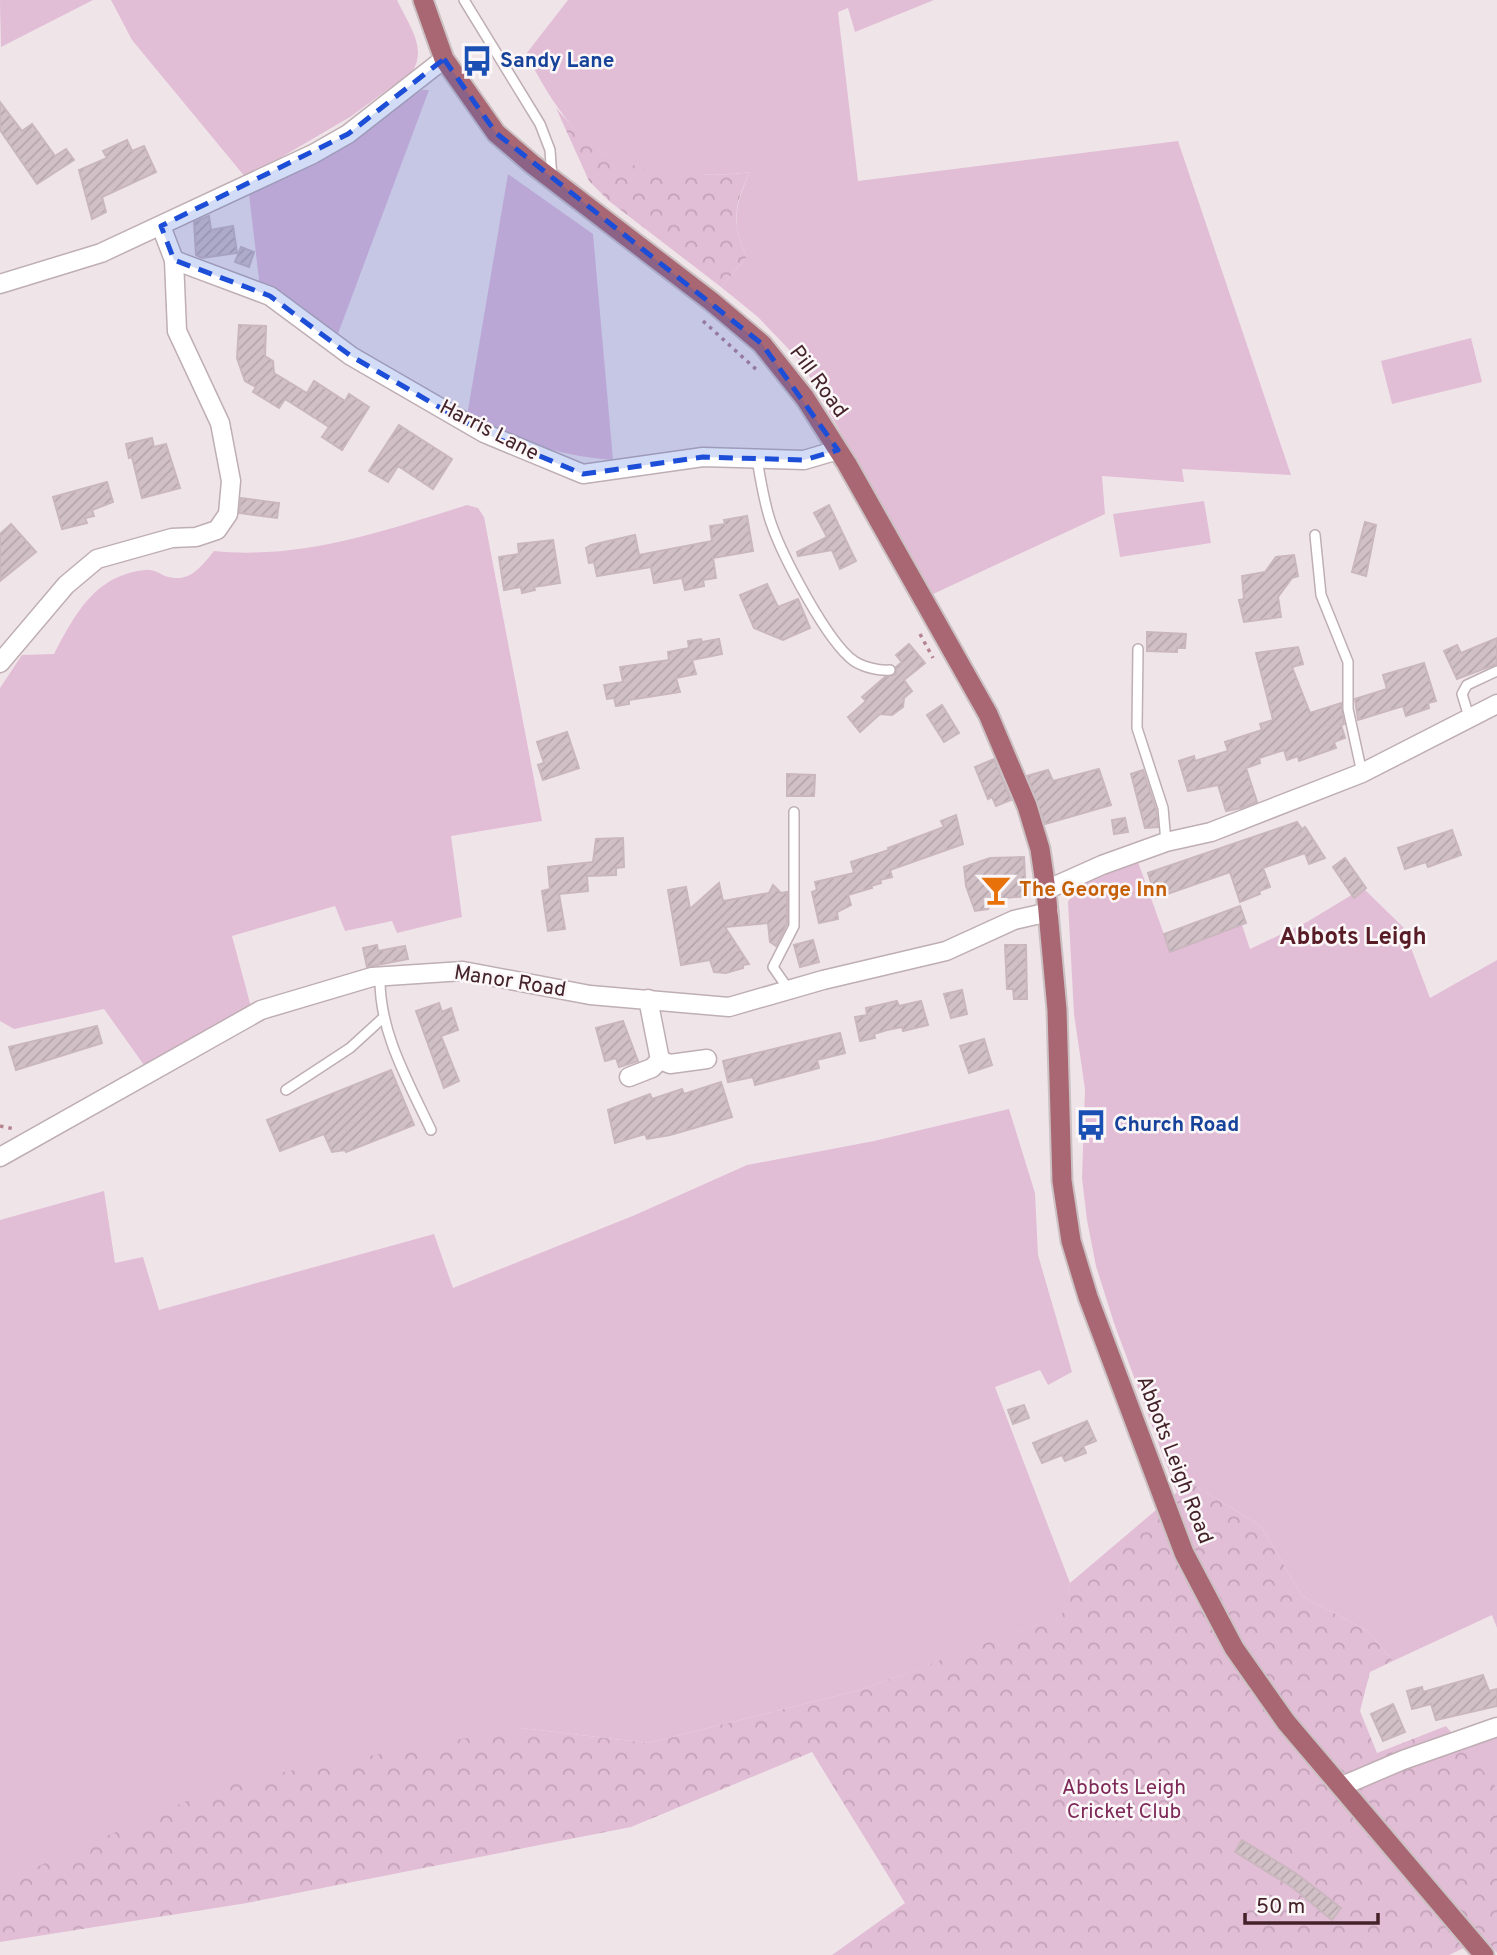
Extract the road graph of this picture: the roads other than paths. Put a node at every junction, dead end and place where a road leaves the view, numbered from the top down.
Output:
1 (423, 0) edge
2 (464, 0) edge
3 (444, 59) junction
4 (552, 179) junction
5 (161, 226) junction
6 (174, 260) junction
7 (0, 285) edge
8 (838, 450) junction
9 (757, 460) junction
10 (1315, 535) dead end
11 (1138, 649) dead end
12 (0, 663) edge
13 (890, 670) dead end
14 (1497, 671) edge
15 (1497, 704) edge
16 (1469, 718) junction
17 (1362, 773) junction
18 (794, 812) dead end
19 (1166, 842) junction
20 (1046, 890) junction
21 (1049, 912) junction
22 (380, 977) junction
23 (789, 990) junction
24 (649, 999) junction
25 (384, 1017) junction
26 (707, 1059) dead end
27 (660, 1060) junction
28 (629, 1077) dead end
29 (286, 1090) dead end
30 (431, 1130) dead end
31 (0, 1157) edge
32 (1497, 1727) edge
33 (1342, 1786) junction
34 (1484, 1955) edge

1 - 3 main road, Pill Road
2 - 4 lane
3 - 4 main road, Pill Road
3 - 5 street
4 - 8 main road, Pill Road
5 - 6 street
5 - 7 street
6 - 9 street, Harris Lane
6 - 12 street
8 - 9 street, Harris Lane
8 - 20 main road, Pill Road
9 - 13 lane
10 - 17 lane
11 - 19 lane
14 - 16 lane
15 - 16 street
16 - 17 street
17 - 19 street
18 - 23 lane
19 - 20 street
20 - 21 main road, Abbots Leigh Road
21 - 23 street, Manor Road
21 - 33 main road, Abbots Leigh Road
22 - 24 street, Manor Road
22 - 25 lane
22 - 31 street, Manor Road
23 - 24 street, Manor Road
24 - 27 street
25 - 29 lane
25 - 30 lane
26 - 27 street
27 - 28 street
32 - 33 street
33 - 34 main road, Abbots Leigh Road

